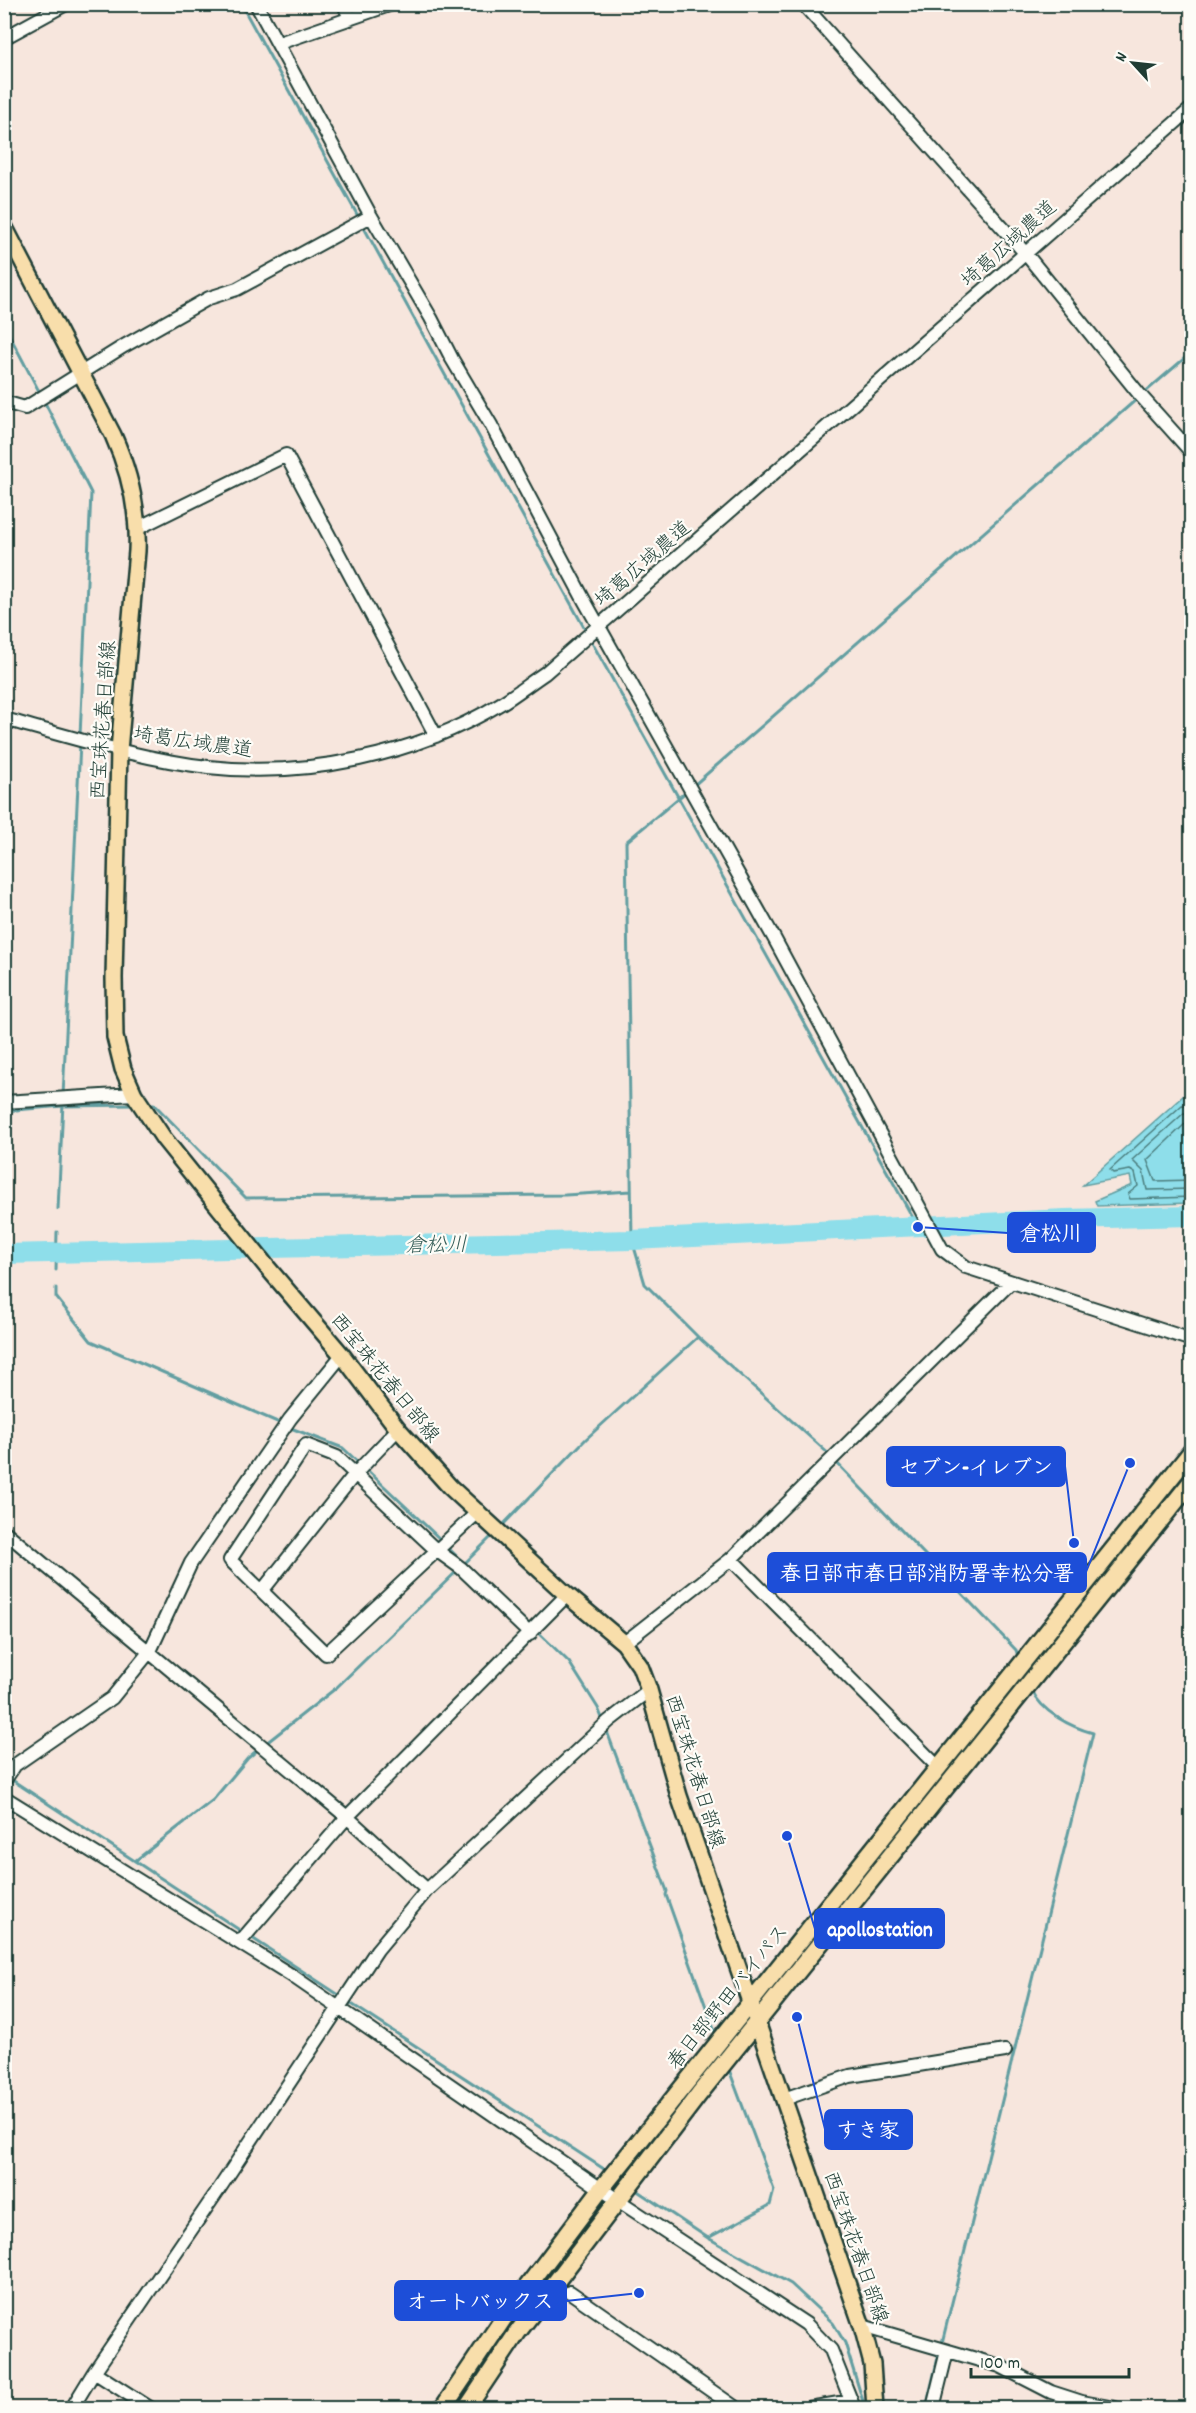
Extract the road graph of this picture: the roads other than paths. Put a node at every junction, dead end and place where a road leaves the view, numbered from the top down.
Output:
1 (66, 4) edge
2 (256, 4) edge
3 (344, 4) edge
4 (392, 4) edge
5 (803, 4) edge
6 (350, 19) junction
7 (4, 38) edge
8 (279, 43) junction
9 (1191, 108) edge
10 (371, 216) junction
11 (4, 226) edge
12 (1026, 254) junction
13 (81, 374) junction
14 (4, 402) edge
15 (1191, 453) edge
16 (138, 528) junction
17 (599, 626) junction
18 (5, 721) edge
19 (436, 736) junction
20 (119, 750) junction
21 (134, 1094) junction
22 (4, 1102) edge
23 (1010, 1283) junction
24 (1191, 1340) edge
25 (342, 1355) junction
26 (398, 1429) junction
27 (1191, 1451) edge
28 (355, 1474) junction
29 (1191, 1480) edge
30 (478, 1511) junction
31 (4, 1531) edge
32 (436, 1550) junction
33 (731, 1559) junction
34 (262, 1591) junction
35 (567, 1595) junction
36 (530, 1634) junction
37 (624, 1643) junction
38 (150, 1651) junction
39 (649, 1690) junction
40 (938, 1767) junction
41 (8, 1776) edge
42 (4, 1797) edge
43 (347, 1817) junction
44 (427, 1890) junction
45 (240, 1942) junction
46 (750, 2001) junction
47 (338, 2009) junction
48 (757, 2022) junction
49 (1005, 2051) dead end
50 (784, 2099) junction
51 (601, 2189) junction
52 (617, 2200) junction
53 (570, 2292) dead end
54 (862, 2326) junction
55 (947, 2351) junction
56 (94, 2372) junction
57 (853, 2404) edge
58 (72, 2409) edge
59 (150, 2409) edge
60 (443, 2409) edge
61 (467, 2409) edge
62 (736, 2409) edge
63 (809, 2409) edge
64 (875, 2409) edge
65 (933, 2409) edge
66 (1114, 2409) edge

1 - 7 street
2 - 8 street
3 - 6 street
4 - 6 street
5 - 12 street
6 - 8 street
8 - 10 street
9 - 12 street, 埼葛広域農道
10 - 13 street
10 - 17 street
11 - 13 main road, 西宝珠花春日部線
12 - 15 street
12 - 17 street, 埼葛広域農道
13 - 14 street
13 - 16 main road, 西宝珠花春日部線
16 - 19 street
16 - 20 main road, 西宝珠花春日部線
17 - 19 street, 埼葛広域農道
17 - 23 street
18 - 20 street, 埼葛広域農道
19 - 20 street, 埼葛広域農道
20 - 21 main road, 西宝珠花春日部線
21 - 22 street
21 - 25 main road, 西宝珠花春日部線
23 - 24 street
23 - 33 street
25 - 26 main road, 西宝珠花春日部線
25 - 38 street
26 - 28 street
26 - 30 main road, 西宝珠花春日部線
27 - 40 highway, 春日部野田バイパス
28 - 32 street
28 - 34 street
28 - 34 street
29 - 48 highway, 春日部野田バイパス
30 - 32 street
30 - 35 main road, 西宝珠花春日部線
31 - 38 street
32 - 34 street
32 - 36 street
33 - 37 street
33 - 40 street
35 - 36 street
35 - 37 main road, 西宝珠花春日部線
36 - 43 street
37 - 39 main road, 西宝珠花春日部線
38 - 41 street
38 - 43 street
39 - 44 street
39 - 46 main road, 西宝珠花春日部線
40 - 46 highway, 春日部野田バイパス
42 - 45 street
43 - 44 street
43 - 45 street
44 - 47 street
45 - 47 street
46 - 48 main road, 西宝珠花春日部線
46 - 51 highway, 春日部野田バイパス
47 - 51 street
47 - 56 street
48 - 50 main road, 西宝珠花春日部線
48 - 52 highway, 春日部野田バイパス
49 - 50 street
50 - 54 main road, 西宝珠花春日部線
51 - 52 street
51 - 60 highway, 春日部野田バイパス
52 - 57 street
52 - 61 highway, 春日部野田バイパス
53 - 62 street
54 - 55 street
54 - 64 main road, 西宝珠花春日部線
55 - 65 street
55 - 66 street
56 - 58 street
56 - 59 street
57 - 63 street

